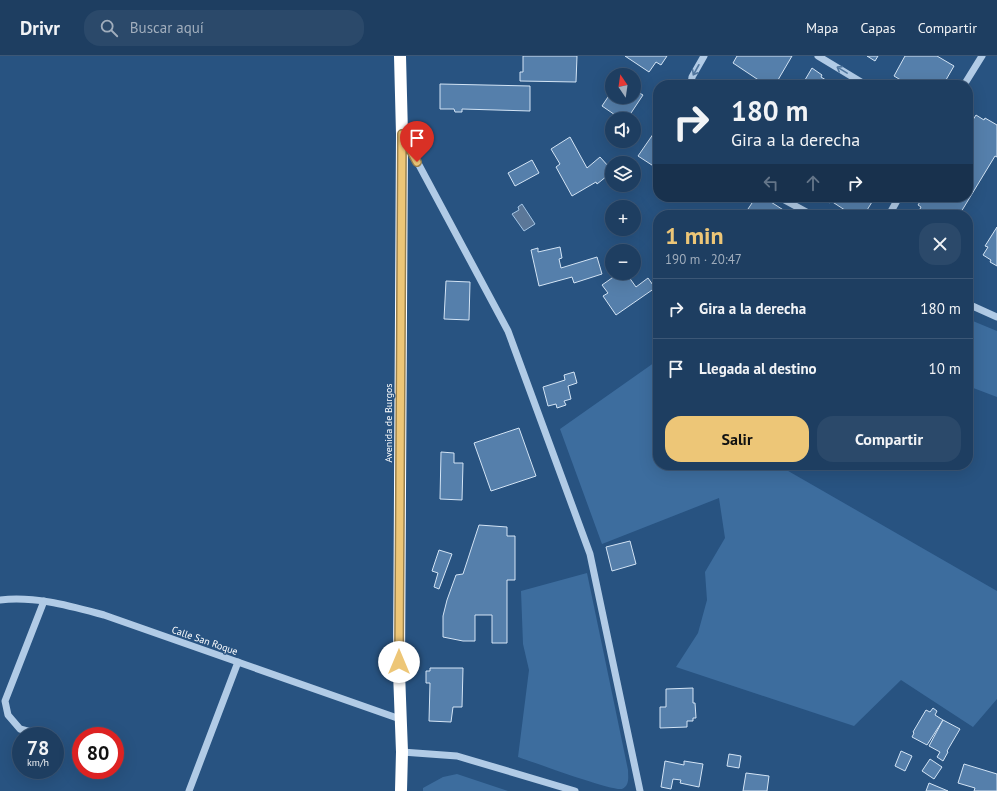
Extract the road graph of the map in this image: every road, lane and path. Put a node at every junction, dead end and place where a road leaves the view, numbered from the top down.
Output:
1 (400, 56) edge
2 (704, 56) edge
3 (818, 56) edge
4 (982, 56) edge
5 (692, 80) edge
6 (858, 80) edge
7 (967, 80) edge
8 (402, 134) junction
9 (787, 202) edge
10 (803, 210) edge
11 (973, 306) edge
12 (997, 318) edge
13 (0, 600) edge
14 (44, 601) junction
15 (238, 662) junction
16 (400, 719) junction
17 (18, 727) edge
18 (402, 752) junction
19 (189, 791) edge
20 (401, 791) edge
21 (574, 791) edge
22 (640, 791) edge

1 - 8 highway, Avenida de Burgos
2 -> 5 street
6 -> 3 street
4 - 7 street
8 - 16 highway, Avenida de Burgos
8 - 22 street
9 - 10 street
11 - 12 street
13 - 14 street, Calle San Roque
14 - 15 street, Calle San Roque
14 - 17 street
15 - 16 street, Calle San Roque
15 - 19 street
16 - 18 highway, Avenida de Burgos
18 - 20 highway, Avenida de Burgos
18 - 21 street

